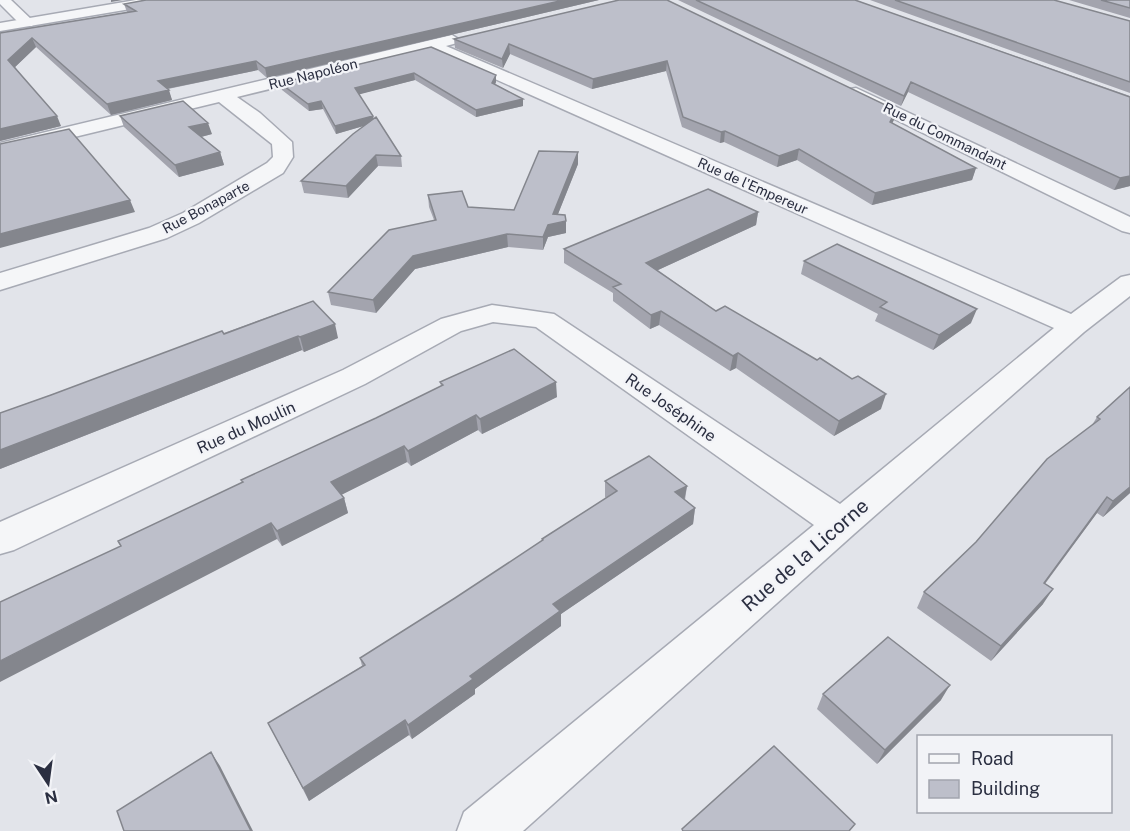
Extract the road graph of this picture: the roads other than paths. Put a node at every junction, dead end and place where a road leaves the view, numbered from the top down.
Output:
1 (3, 0) edge
2 (160, 0) edge
3 (27, 22) junction
4 (0, 27) edge
5 (465, 37) edge
6 (431, 45) junction
7 (843, 87) edge
8 (223, 96) junction
9 (0, 148) edge
10 (1130, 226) edge
11 (0, 282) edge
12 (1130, 283) edge
13 (492, 314) joint
14 (1074, 326) junction
15 (840, 524) junction
16 (0, 539) edge
17 (483, 831) edge

1 - 3 street
2 - 3 street
3 - 4 street
5 - 6 street, Rue Napoléon
6 - 8 street, Rue Napoléon
6 - 14 street, Rue de l'Empereur
7 - 10 street, Rue du Commandant
8 - 9 street, Rue Napoléon
8 - 11 street, Rue Bonaparte
12 - 14 street, Rue de la Licorne
13 - 15 street, Rue Joséphine
13 - 16 street, Rue du Moulin
14 - 15 street, Rue de la Licorne
15 - 17 street, Rue de la Licorne

